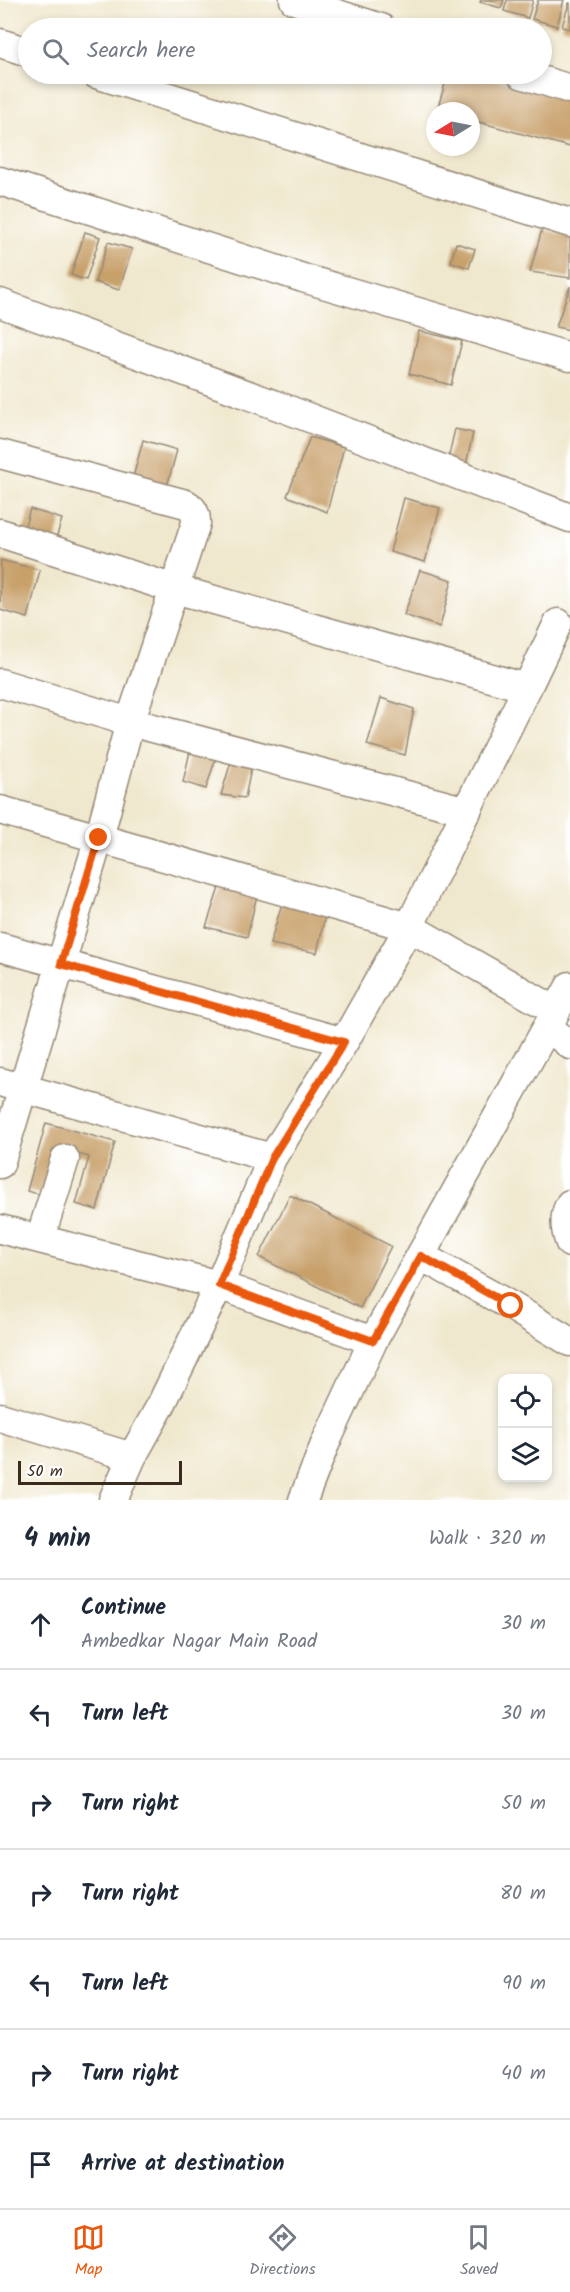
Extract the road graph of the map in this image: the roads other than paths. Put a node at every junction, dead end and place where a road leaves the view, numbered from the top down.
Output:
1 (294, 0) edge
2 (350, 18) edge
3 (0, 43) edge
4 (18, 49) edge
5 (552, 83) edge
6 (128, 84) edge
7 (570, 89) edge
8 (0, 182) edge
9 (570, 223) edge
10 (0, 303) edge
11 (570, 357) edge
12 (0, 454) edge
13 (570, 518) edge
14 (0, 533) edge
15 (175, 589) junction
16 (558, 623) dead end
17 (0, 683) edge
18 (527, 688) junction
19 (130, 722) junction
20 (0, 810) edge
21 (467, 811) junction
22 (99, 838) junction
23 (409, 927) junction
24 (0, 947) edge
25 (61, 964) junction
26 (558, 1008) edge
27 (344, 1042) junction
28 (570, 1045) edge
29 (11, 1085) edge
30 (272, 1158) junction
31 (65, 1159) dead end
32 (0, 1164) edge
33 (570, 1204) edge
34 (0, 1229) edge
35 (40, 1239) junction
36 (570, 1243) edge
37 (421, 1256) junction
38 (219, 1285) junction
39 (373, 1341) junction
40 (570, 1342) edge
41 (0, 1417) edge
42 (132, 1456) junction
43 (306, 1498) edge
44 (113, 1500) edge

1 - 2 street
3 - 4 street
5 - 7 street
6 - 9 street
8 - 11 street
10 - 13 street
12 - 15 street
14 - 15 street
15 - 18 street
15 - 19 street
16 - 18 street
17 - 19 street
18 - 21 street
19 - 21 street
19 - 22 street
20 - 22 street
21 - 23 street
22 - 23 street
22 - 25 street
23 - 26 street
23 - 27 street
24 - 25 street
25 - 27 street
25 - 29 street
26 - 28 street
26 - 37 street
27 - 30 street
29 - 30 street
29 - 32 street
30 - 38 street
31 - 35 street
33 - 36 street
34 - 35 street
35 - 38 street
37 - 39 street
37 - 40 street
38 - 39 street
38 - 42 street
39 - 43 street
41 - 42 street
42 - 44 street

